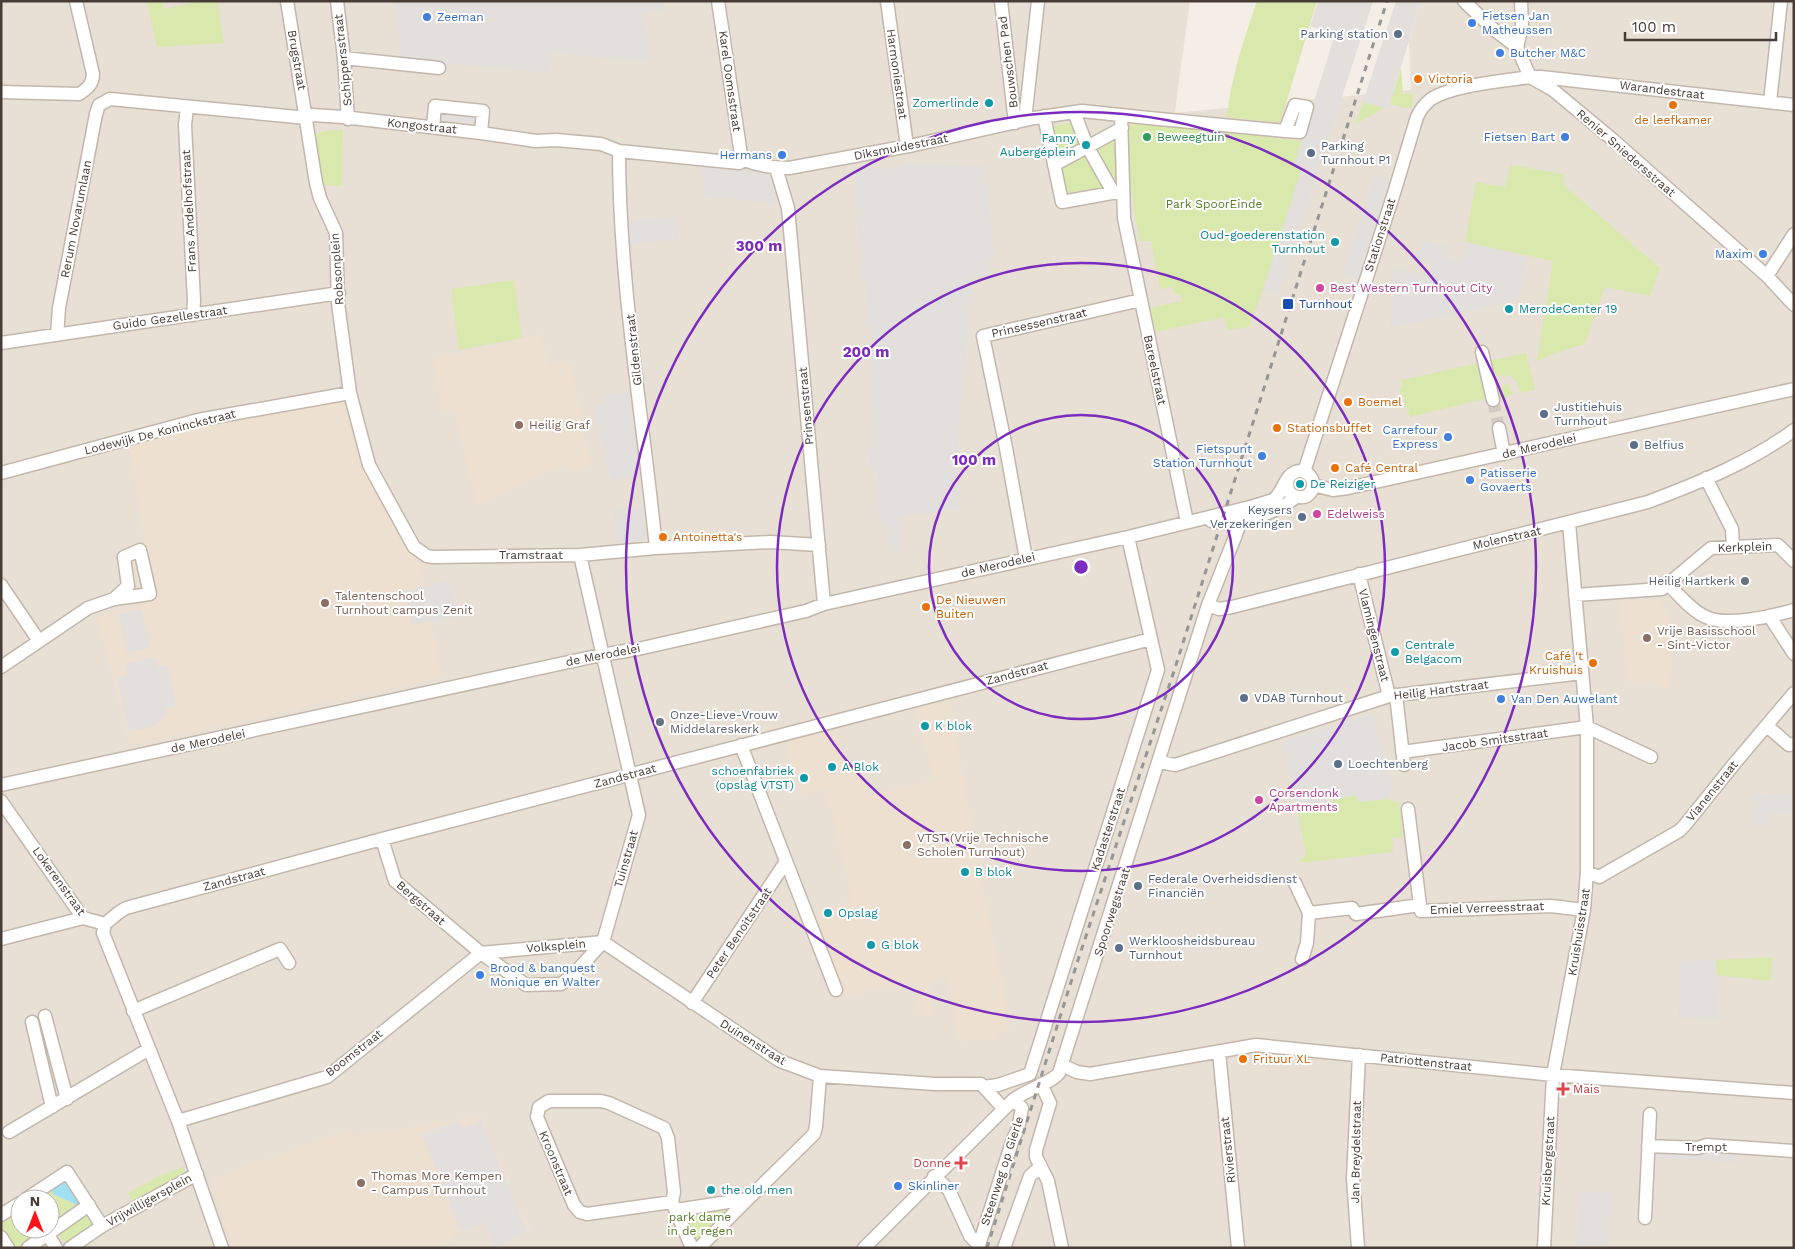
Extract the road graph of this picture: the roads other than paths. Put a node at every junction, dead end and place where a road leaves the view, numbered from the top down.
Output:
1 (76, 1) edge
2 (287, 1) edge
3 (337, 1) edge
4 (718, 1) edge
5 (887, 1) edge
6 (1001, 1) edge
7 (1038, 1) edge
8 (1464, 1) edge
9 (1521, 1) edge
10 (1781, 1) edge
11 (1517, 47) junction
12 (344, 58) junction
13 (440, 68) dead end
14 (1530, 77) junction
15 (1, 92) edge
16 (1770, 102) junction
17 (100, 105) joint
18 (1794, 105) edge
19 (187, 107) junction
20 (1074, 112) junction
21 (1044, 116) junction
22 (306, 118) junction
23 (348, 119) junction
24 (1020, 121) junction
25 (1122, 121) junction
26 (433, 127) junction
27 (1286, 131) dead end
28 (481, 133) junction
29 (906, 146) junction
30 (1087, 146) junction
31 (619, 151) junction
32 (744, 160) junction
33 (1054, 165) junction
34 (776, 168) junction
35 (1118, 192) junction
36 (1794, 234) edge
37 (1767, 276) junction
38 (339, 293) junction
39 (1141, 300) junction
40 (1794, 305) edge
41 (193, 315) junction
42 (57, 335) junction
43 (1, 343) edge
44 (1482, 352) dead end
45 (1794, 389) edge
46 (350, 393) junction
47 (1493, 400) tunnel mouth
48 (1499, 428) tunnel mouth
49 (1794, 430) edge
50 (1504, 454) junction
51 (1304, 472) junction
52 (1, 473) edge
53 (1706, 478) junction
54 (1287, 481) junction
55 (1313, 485) junction
56 (1296, 497) junction
57 (1247, 515) junction
58 (1187, 522) junction
59 (1569, 523) junction
60 (1128, 536) junction
61 (819, 545) junction
62 (1733, 547) junction
63 (656, 548) junction
64 (580, 555) junction
65 (1026, 559) junction
66 (1794, 561) edge
67 (1359, 574) junction
68 (1668, 584) junction
69 (1, 585) edge
70 (1575, 595) junction
71 (114, 599) dead end
72 (824, 604) junction
73 (1208, 606) junction
74 (1794, 610) edge
75 (1770, 617) junction
76 (1151, 639) junction
77 (39, 641) junction
78 (1794, 654) edge
79 (601, 655) junction
80 (1, 667) edge
81 (1582, 673) junction
82 (1794, 693) edge
83 (1393, 695) junction
84 (1767, 726) junction
85 (1587, 727) junction
86 (1794, 744) edge
87 (741, 746) junction
88 (1402, 752) junction
89 (1652, 757) dead end
90 (1160, 762) junction
91 (1404, 765) dead end
92 (629, 775) junction
93 (1, 785) edge
94 (1, 801) edge
95 (1408, 809) dead end
96 (382, 839) junction
97 (786, 863) junction
98 (1587, 872) junction
99 (1295, 883) dead end
100 (1420, 905) junction
101 (1584, 910) junction
102 (80, 913) junction
103 (1309, 913) junction
104 (105, 924) junction
105 (1, 939) edge
106 (603, 942) junction
107 (480, 953) junction
108 (1302, 958) dead end
109 (290, 963) dead end
110 (836, 990) dead end
111 (692, 1003) junction
112 (133, 1011) junction
113 (45, 1016) dead end
114 (32, 1022) dead end
115 (149, 1049) junction
116 (1219, 1052) junction
117 (1359, 1055) junction
118 (1062, 1065) junction
119 (1553, 1075) junction
120 (820, 1076) junction
121 (1041, 1084) junction
122 (984, 1087) junction
123 (1794, 1093) edge
124 (67, 1099) junction
125 (1009, 1104) junction
126 (52, 1107) junction
127 (1650, 1114) dead end
128 (178, 1121) junction
129 (9, 1132) dead end
130 (1648, 1146) junction
131 (1794, 1151) edge
132 (1040, 1167) junction
133 (197, 1174) junction
134 (934, 1176) junction
135 (41, 1189) edge
136 (748, 1199) junction
137 (89, 1206) junction
138 (674, 1206) junction
139 (1645, 1218) dead end
140 (102, 1226) junction
141 (60, 1227) edge
142 (1, 1237) edge
143 (42, 1239) edge
144 (978, 1246) edge
145 (8, 1248) edge
146 (28, 1248) edge
147 (70, 1248) edge
148 (222, 1248) edge
149 (692, 1248) edge
150 (699, 1248) edge
151 (864, 1248) edge
152 (1004, 1248) edge
153 (1062, 1248) edge
154 (1238, 1248) edge
155 (1358, 1248) edge
156 (1544, 1248) edge

1 - 15 street
2 - 22 street, Brugstraat
3 - 12 street, Schippersstraat
4 - 32 street, Karel Oomsstraat
5 - 29 street, Harmoniestraat
6 - 24 street, Bouwschen Pad
7 - 24 street
8 - 11 street
9 - 11 street
10 - 16 street
11 - 14 street
12 - 13 street
12 - 23 street, Schippersstraat
14 - 16 street, Warandestraat
14 - 37 street, Renier Sniedersstraat
14 - 51 street, Stationstraat
16 - 18 street, Warandestraat
17 - 19 street, Kongostraat
17 - 42 street, Rerum Novarumlaan
19 - 22 street, Kongostraat
19 - 41 street, Frans Andelhofstraat
20 - 21 street, Diksmuidestraat
20 - 25 street, Diksmuidestraat
20 - 30 street
21 - 24 street, Diksmuidestraat
21 - 33 street
22 - 23 street, Kongostraat
22 - 38 street, Robsonplein
23 - 26 street, Kongostraat
24 - 29 street, Diksmuidestraat
25 - 27 street, Diksmuidestraat
25 - 30 street
25 - 35 street, Bareelstraat
26 - 28 street, Kongostraat
26 - 28 street
28 - 31 street, Kongostraat
29 - 34 street, Diksmuidestraat
30 - 33 street
30 - 35 street
31 - 32 street, Kongostraat
31 - 63 street, Gildenstraat
32 - 34 street, Diksmuidestraat
33 - 35 street
34 - 61 street, Prinsenstraat
35 - 39 street, Bareelstraat
36 - 37 street
37 - 40 street, Renier Sniedersstraat
38 - 41 street, Guido Gezellestraat
38 - 46 street, Robsonplein
39 - 58 street, Bareelstraat
39 - 65 street, Prinsessenstraat
41 - 42 street, Guido Gezellestraat
42 - 43 street, Guido Gezellestraat
44 - 47 street
45 - 50 street, de Merodelei
46 - 52 street, Lodewijk De Koninckstraat
46 - 64 street, Tramstraat
48 - 50 street
49 - 53 street, Molenstraat
50 - 55 street, de Merodelei
51 - 54 street, de Merodelei
51 - 55 street
53 - 59 street, Molenstraat
53 - 62 street
54 - 56 street
54 - 57 street, de Merodelei
55 - 56 street, de Merodelei
56 - 57 street, de Merodelei
57 - 58 street, de Merodelei
57 - 73 street, Spoorwegstraat
58 - 60 street, de Merodelei
59 - 67 street, Molenstraat
59 - 70 street, Kruishuisstraat
60 - 65 street, de Merodelei
60 - 76 street, Kadasterstraat
61 - 63 street, Tramstraat
61 - 72 street, Prinsenstraat
62 - 66 street, Kerkplein
62 - 68 street, Kerkplein
63 - 64 street, Tramstraat
64 - 79 street, Tuinstraat
65 - 72 street, de Merodelei
67 - 73 street, Molenstraat
67 - 83 street, Vlamingenstraat
68 - 70 street
68 - 75 street
69 - 77 street
70 - 81 street, Kruishuisstraat
71 - 77 street
72 - 79 street, de Merodelei
73 - 90 street, Spoorwegstraat
74 - 75 street
75 - 78 street
76 - 87 street, Zandstraat
76 - 122 street, Kadasterstraat
77 - 80 street
79 - 92 street, Tuinstraat
79 - 93 street, de Merodelei
81 - 83 street, Heilig Hartstraat
81 - 85 street, Kruishuisstraat
82 - 84 street, Vianenstraat
83 - 88 street, Vlamingenstraat
83 - 90 street, Heilig Hartstraat
84 - 86 street
84 - 98 street, Vianenstraat
85 - 88 street, Jacob Smitsstraat
85 - 89 street
85 - 98 street, Kruishuisstraat
87 - 92 street, Zandstraat
87 - 97 street
88 - 91 street, Vlamingenstraat
90 - 118 street, Spoorwegstraat
92 - 96 street, Zandstraat
92 - 106 street, Tuinstraat
94 - 102 street, Lokerenstraat
95 - 100 street
96 - 104 street, Zandstraat
96 - 107 street, Bergstraat
97 - 110 street
97 - 111 street, Peter Benoitstraat
98 - 101 street, Kruishuisstraat
99 - 103 street
100 - 101 street, Emiel Verreesstraat
100 - 103 street, Emiel Verreesstraat
101 - 119 street, Kruishuisstraat
102 - 104 street, Lokerenstraat
102 - 105 street
103 - 108 street
104 - 112 street
106 - 107 street, Volksplein
106 - 107 street, Volksplein
106 - 111 street, Duinenstraat
107 - 128 street, Boomstraat
109 - 112 street
111 - 120 street, Duinenstraat
112 - 115 street
113 - 124 street
114 - 126 street
115 - 124 street
115 - 128 street
116 - 117 street, Patriottenstraat
116 - 118 street, Patriottenstraat
116 - 154 street, Rivierstraat
117 - 119 street, Patriottenstraat
117 - 155 street, Jan Breydelstraat
118 - 121 street, Spoorwegstraat
119 - 123 street, Patriottenstraat
119 - 156 street, Kruisbergstraat
120 - 122 street, Duinenstraat
120 - 136 street
121 - 125 street, Steenweg op Gierle
121 - 132 street
122 - 125 street
124 - 126 street
125 - 134 street, Steenweg op Gierle
125 - 144 street, Steenweg op Gierle
126 - 129 street
127 - 130 street
128 - 133 street
130 - 131 street, Trempt
130 - 139 street
132 - 152 street
132 - 153 street
133 - 140 street, Vrijwilligersplein
133 - 148 street
134 - 144 street, Steenweg op Gierle
134 - 151 street, Steenweg op Gierle
135 - 137 street, Vrijwilligersplein
136 - 138 street
136 - 150 street
137 - 140 street, Vrijwilligersplein
137 - 141 street
138 - 138 street, Kroonstraat
138 - 149 street
140 - 147 street, Vrijwilligersplein
142 - 145 street
143 - 146 street

